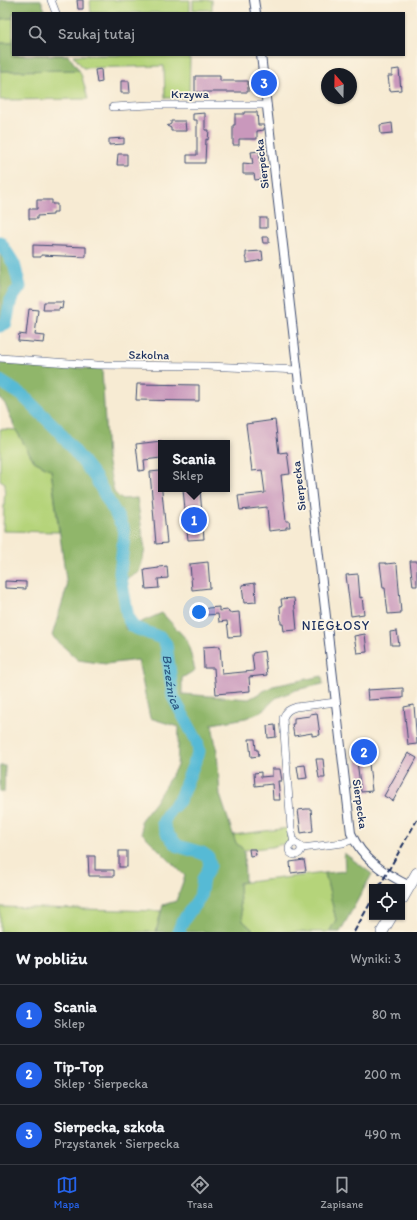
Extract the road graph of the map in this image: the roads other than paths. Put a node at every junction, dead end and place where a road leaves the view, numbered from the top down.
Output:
1 (51, 0) edge
2 (254, 0) edge
3 (56, 12) edge
4 (256, 12) edge
5 (261, 56) edge
6 (267, 105) junction
7 (113, 107) dead end
8 (0, 358) edge
9 (298, 370) junction
10 (336, 702) junction
11 (354, 839) junction
12 (294, 842) junction
13 (302, 848) junction
14 (417, 873) edge
15 (410, 886) junction
16 (405, 894) edge
17 (389, 920) edge
18 (382, 932) edge

1 - 3 street
2 - 4 street
5 - 6 street, Sierpecka
6 - 7 street, Krzywa
6 - 9 street, Sierpecka
8 - 9 street, Szkolna
9 - 10 street, Sierpecka
10 - 11 street, Sierpecka
10 - 12 street
11 - 13 street
11 - 15 street, Sierpecka
12 - 13 street
12 - 13 street
14 - 15 main road
15 - 16 main road
17 - 18 main road

